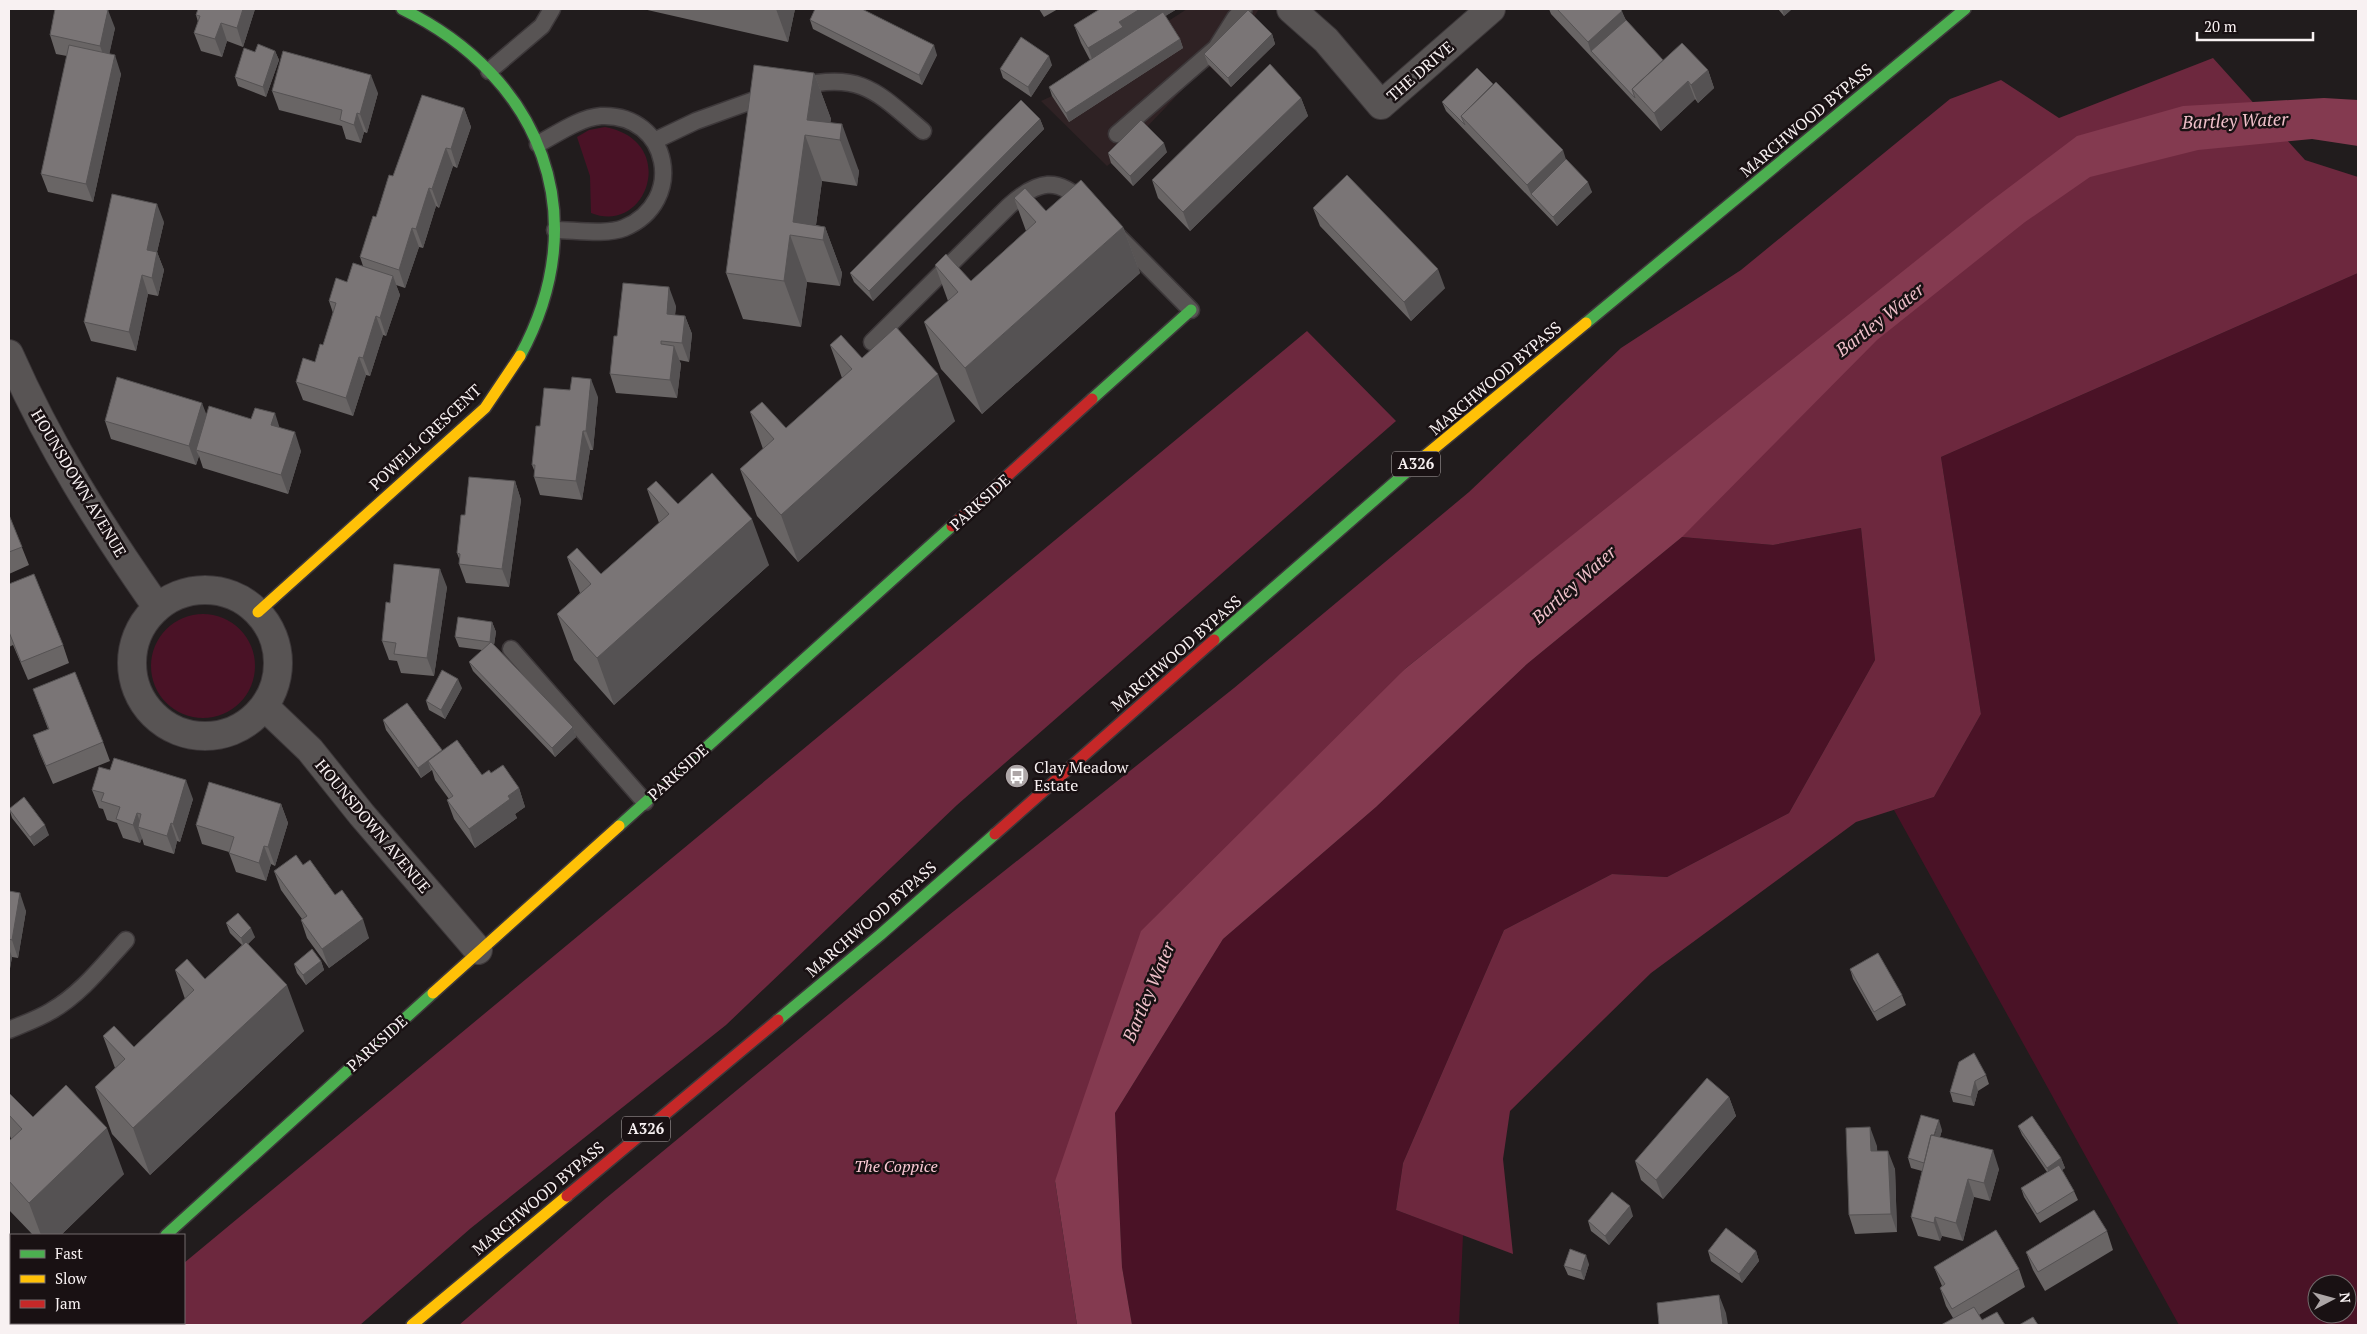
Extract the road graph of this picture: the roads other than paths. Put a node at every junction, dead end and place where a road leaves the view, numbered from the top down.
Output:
1 (402, 9) edge
2 (552, 9) edge
3 (1244, 9) edge
4 (1291, 9) edge
5 (1491, 9) edge
6 (1965, 9) edge
7 (489, 71) junction
8 (923, 131) dead end
9 (1117, 134) dead end
10 (654, 141) junction
11 (538, 144) junction
12 (555, 230) junction
13 (1191, 310) joint
14 (872, 342) dead end
15 (9, 354) edge
16 (157, 607) junction
17 (258, 612) junction
18 (511, 649) dead end
19 (264, 706) junction
20 (644, 802) junction
21 (126, 940) dead end
22 (478, 950) junction
23 (9, 1030) edge
24 (167, 1234) edge
25 (412, 1325) edge

1 - 7 street, POWELL CRESCENT
2 - 7 lane
3 - 9 lane
4 - 5 street, THE DRIVE
6 - 25 street, MARCHWOOD BYPASS / A326
7 - 11 street, POWELL CRESCENT
8 - 10 lane
10 - 11 lane
10 - 12 lane
11 - 12 street, POWELL CRESCENT
12 - 17 street, POWELL CRESCENT
13 - 14 lane
13 - 20 street, PARKSIDE
15 - 16 street, HOUNSDOWN AVENUE
16 - 17 street
16 - 19 street
17 - 19 street
18 - 20 lane
19 - 22 street, HOUNSDOWN AVENUE
20 - 22 street, PARKSIDE
21 - 23 lane
22 - 24 street, PARKSIDE

